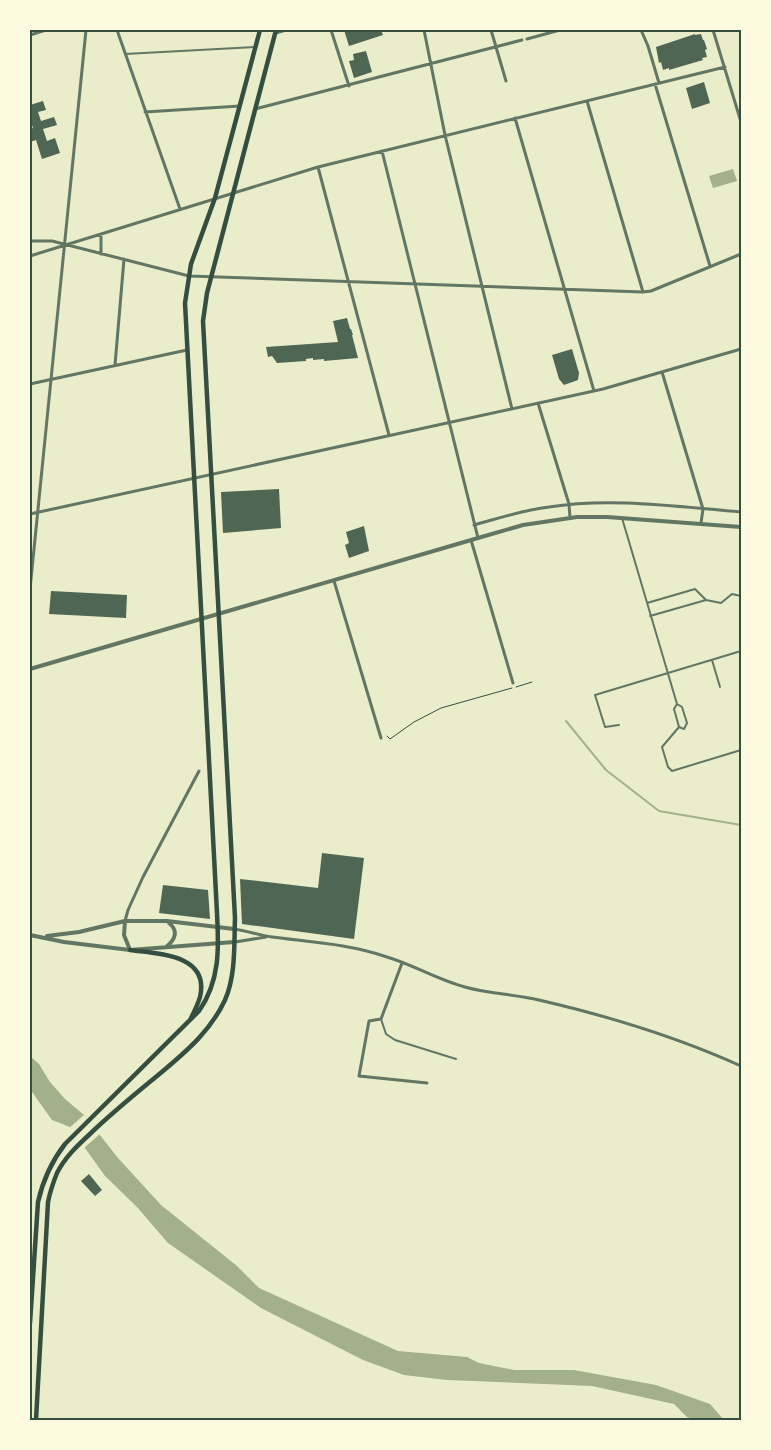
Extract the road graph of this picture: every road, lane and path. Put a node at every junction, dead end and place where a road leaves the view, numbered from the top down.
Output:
1 (46, 30) edge
2 (86, 30) edge
3 (117, 30) edge
4 (260, 30) edge
5 (286, 30) edge
6 (331, 30) edge
7 (424, 30) edge
8 (491, 30) edge
9 (560, 30) edge
10 (641, 30) edge
11 (713, 30) edge
12 (276, 31) edge
13 (30, 35) edge
14 (527, 39) dead end
15 (522, 40) dead end
16 (255, 47) junction
17 (496, 47) junction
18 (125, 54) junction
19 (431, 64) junction
20 (725, 68) junction
21 (506, 81) dead end
22 (657, 84) junction
23 (349, 86) junction
24 (587, 101) junction
25 (240, 106) junction
26 (255, 110) junction
27 (145, 112) junction
28 (515, 118) junction
29 (741, 122) edge
30 (445, 135) junction
31 (382, 151) junction
32 (318, 167) junction
33 (234, 193) junction
34 (215, 198) junction
35 (180, 209) junction
36 (101, 234) junction
37 (30, 241) edge
38 (65, 245) junction
39 (101, 254) junction
40 (741, 254) edge
41 (30, 256) edge
42 (124, 259) junction
43 (710, 266) junction
44 (189, 276) junction
45 (211, 276) junction
46 (348, 281) junction
47 (415, 284) junction
48 (482, 286) junction
49 (564, 289) junction
50 (643, 292) junction
51 (741, 349) edge
52 (187, 350) junction
53 (115, 365) junction
54 (662, 372) junction
55 (51, 379) junction
56 (30, 384) edge
57 (594, 391) junction
58 (538, 403) junction
59 (512, 409) junction
60 (449, 423) junction
61 (389, 435) junction
62 (211, 475) junction
63 (195, 478) junction
64 (569, 504) junction
65 (703, 509) junction
66 (741, 512) edge
67 (38, 513) junction
68 (30, 514) edge
69 (570, 518) junction
70 (622, 518) junction
71 (702, 524) junction
72 (474, 525) junction
73 (741, 526) edge
74 (478, 538) junction
75 (471, 540) junction
76 (334, 580) junction
77 (30, 589) edge
78 (741, 596) edge
79 (706, 600) junction
80 (647, 603) junction
81 (219, 614) junction
82 (650, 616) junction
83 (202, 619) junction
84 (741, 651) edge
85 (712, 660) junction
86 (30, 669) edge
87 (667, 673) junction
88 (532, 682) dead end
89 (513, 683) dead end
90 (720, 687) dead end
91 (677, 704) junction
92 (619, 725) dead end
93 (679, 726) junction
94 (381, 738) joint
95 (740, 750) edge
96 (741, 757) edge
97 (199, 771) dead end
98 (125, 921) junction
99 (167, 922) junction
100 (218, 927) junction
101 (234, 930) junction
102 (30, 935) edge
103 (268, 936) junction
104 (45, 937) junction
105 (234, 942) junction
106 (219, 944) junction
107 (166, 947) junction
108 (130, 950) junction
109 (402, 963) junction
110 (380, 1020) junction
111 (189, 1022) junction
112 (456, 1059) dead end
113 (741, 1066) edge
114 (427, 1083) dead end
115 (30, 1323) edge
116 (36, 1420) edge

1 - 13 street
2 - 38 street
3 - 18 street
4 - 16 main road
5 - 12 street
6 - 23 street
7 - 19 street
8 - 17 street
9 - 14 street
10 - 22 street
11 - 20 street
12 - 26 main road
15 - 17 street
16 - 18 lane
16 - 25 main road
17 - 19 street
17 - 21 street
18 - 27 street
19 - 23 street
19 - 30 street
20 - 22 street
20 - 29 street
22 - 24 street
22 - 43 street
23 - 26 street
24 - 28 street
24 - 50 street
25 - 27 street
25 - 34 main road
26 - 33 main road
27 - 35 street
28 - 30 street
28 - 49 street
30 - 31 street
30 - 48 street
31 - 32 street
31 - 47 street
32 - 33 street
32 - 46 street
33 - 34 street
33 - 45 main road
34 - 35 street
34 - 44 main road
35 - 36 street
36 - 38 street
36 - 39 street
37 - 38 street
38 - 39 street
38 - 41 street
38 - 55 street
39 - 42 street
40 - 43 street
42 - 44 street
42 - 53 street
43 - 50 street
44 - 45 street
44 - 52 main road
45 - 46 street
45 - 62 main road
46 - 47 street
46 - 61 street
47 - 48 street
47 - 60 street
48 - 49 street
48 - 59 street
49 - 50 street
49 - 57 street
51 - 54 street
52 - 53 street
52 - 63 main road
53 - 55 street
54 - 57 street
54 - 65 street
55 - 56 street
55 - 67 street
57 - 58 street
58 - 59 street
58 - 64 street
59 - 60 street
60 - 61 street
60 - 72 street
61 - 62 street
62 - 63 street
62 - 81 main road
63 - 67 street
63 - 83 main road
64 - 65 street
64 - 69 street
64 - 72 street
65 - 66 street
65 - 71 street
67 - 68 street
67 - 77 street
69 - 70 street
69 - 74 street
70 - 71 street
70 - 80 lane
71 - 73 street
72 - 74 street
74 - 75 street
75 - 76 street
75 - 89 street
76 - 81 street
76 - 94 street
78 - 79 lane
79 - 80 lane
79 - 82 lane
80 - 82 lane
81 - 83 street
81 - 101 main road
82 - 87 lane
83 - 86 street
83 - 100 main road
84 - 85 lane
85 - 87 lane
85 - 90 lane
87 - 91 lane
87 - 92 lane
88 - 94 path
91 - 93 lane
91 - 93 lane
93 - 95 lane
95 - 96 lane
97 - 98 street
98 - 99 street
98 - 104 street
98 - 108 street
99 - 100 street
99 - 107 street
100 - 101 street
100 - 106 main road
101 - 103 street
101 - 105 main road
102 - 104 street
103 - 105 street
103 - 109 street
104 - 108 street
105 - 106 street
105 - 116 main road
106 - 107 street
106 - 111 main road
107 - 108 street
108 - 111 main road
109 - 110 street
109 - 113 street
110 - 112 lane
110 - 114 street
111 - 115 main road

